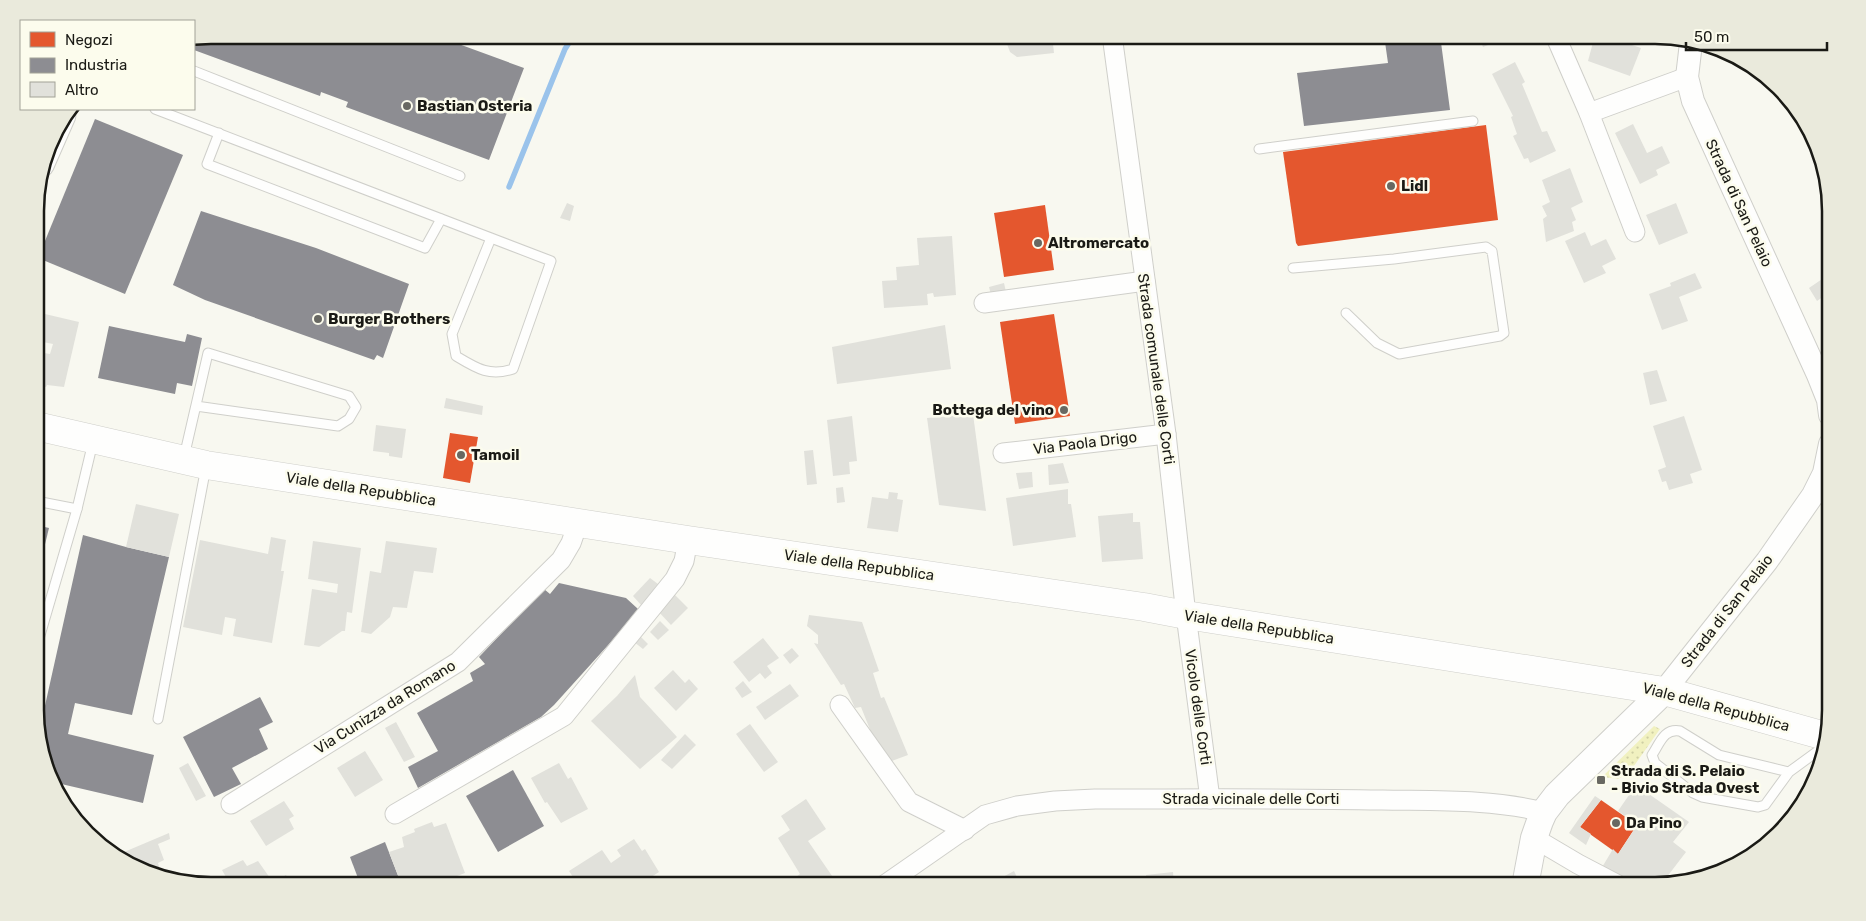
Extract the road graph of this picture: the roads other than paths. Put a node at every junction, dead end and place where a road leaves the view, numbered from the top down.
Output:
1 (1113, 44) edge
2 (1559, 44) edge
3 (1690, 48) edge
4 (195, 71) edge
5 (1687, 77) junction
6 (158, 110) edge
7 (1589, 113) junction
8 (1473, 121) dead end
9 (219, 133) junction
10 (1258, 148) dead end
11 (460, 176) dead end
12 (440, 219) junction
13 (1636, 232) dead end
14 (491, 238) junction
15 (1293, 268) dead end
16 (1145, 281) junction
17 (984, 303) dead end
18 (1346, 313) dead end
19 (1822, 385) edge
20 (196, 406) junction
21 (44, 428) edge
22 (1166, 434) junction
23 (94, 440) junction
24 (1003, 453) dead end
25 (195, 462) junction
26 (1822, 478) edge
27 (44, 503) edge
28 (77, 509) junction
29 (578, 523) junction
30 (688, 540) junction
31 (1186, 615) junction
32 (44, 622) edge
33 (1664, 691) junction
34 (840, 705) dead end
35 (158, 719) dead end
36 (1821, 735) edge
37 (1816, 752) edge
38 (1788, 772) junction
39 (1210, 799) junction
40 (232, 804) dead end
41 (1544, 812) junction
42 (395, 814) dead end
43 (964, 830) junction
44 (1534, 838) junction
45 (912, 877) edge
46 (1528, 877) edge
47 (1603, 877) edge

1 - 16 street, Strada comunale delle Corti
2 - 7 street
3 - 5 street, Strada di San Pelaio
4 - 11 lane
5 - 7 street
5 - 19 street, Strada di San Pelaio
6 - 9 lane
7 - 13 street
8 - 10 lane
9 - 12 lane
9 - 12 lane
12 - 14 lane
14 - 14 lane
15 - 18 lane
16 - 17 street
16 - 22 street, Strada comunale delle Corti
20 - 20 lane
20 - 25 lane
21 - 23 main road, Viale della Repubblica
22 - 24 street, Via Paola Drigo
22 - 31 street, Strada comunale delle Corti
23 - 25 main road, Viale della Repubblica
23 - 28 lane
25 - 29 main road, Viale della Repubblica
25 - 35 lane
26 - 33 street, Strada di San Pelaio
27 - 28 lane
28 - 32 lane
29 - 30 main road, Viale della Repubblica
29 - 40 street, Via Cunizza da Romano
30 - 31 main road, Viale della Repubblica
30 - 42 street
31 - 33 main road, Viale della Repubblica
31 - 39 street, Vicolo delle Corti
33 - 36 main road, Viale della Repubblica
33 - 41 main road, Strada di San Pelaio
34 - 43 street
37 - 38 lane
38 - 38 lane
39 - 41 street, Strada vicinale delle Corti
39 - 43 street, Strada vicinale delle Corti
41 - 44 main road, Strada di San Pelaio
43 - 45 street, Strada vicinale delle Corti
44 - 46 main road, Strada di San Pelaio
44 - 47 street

